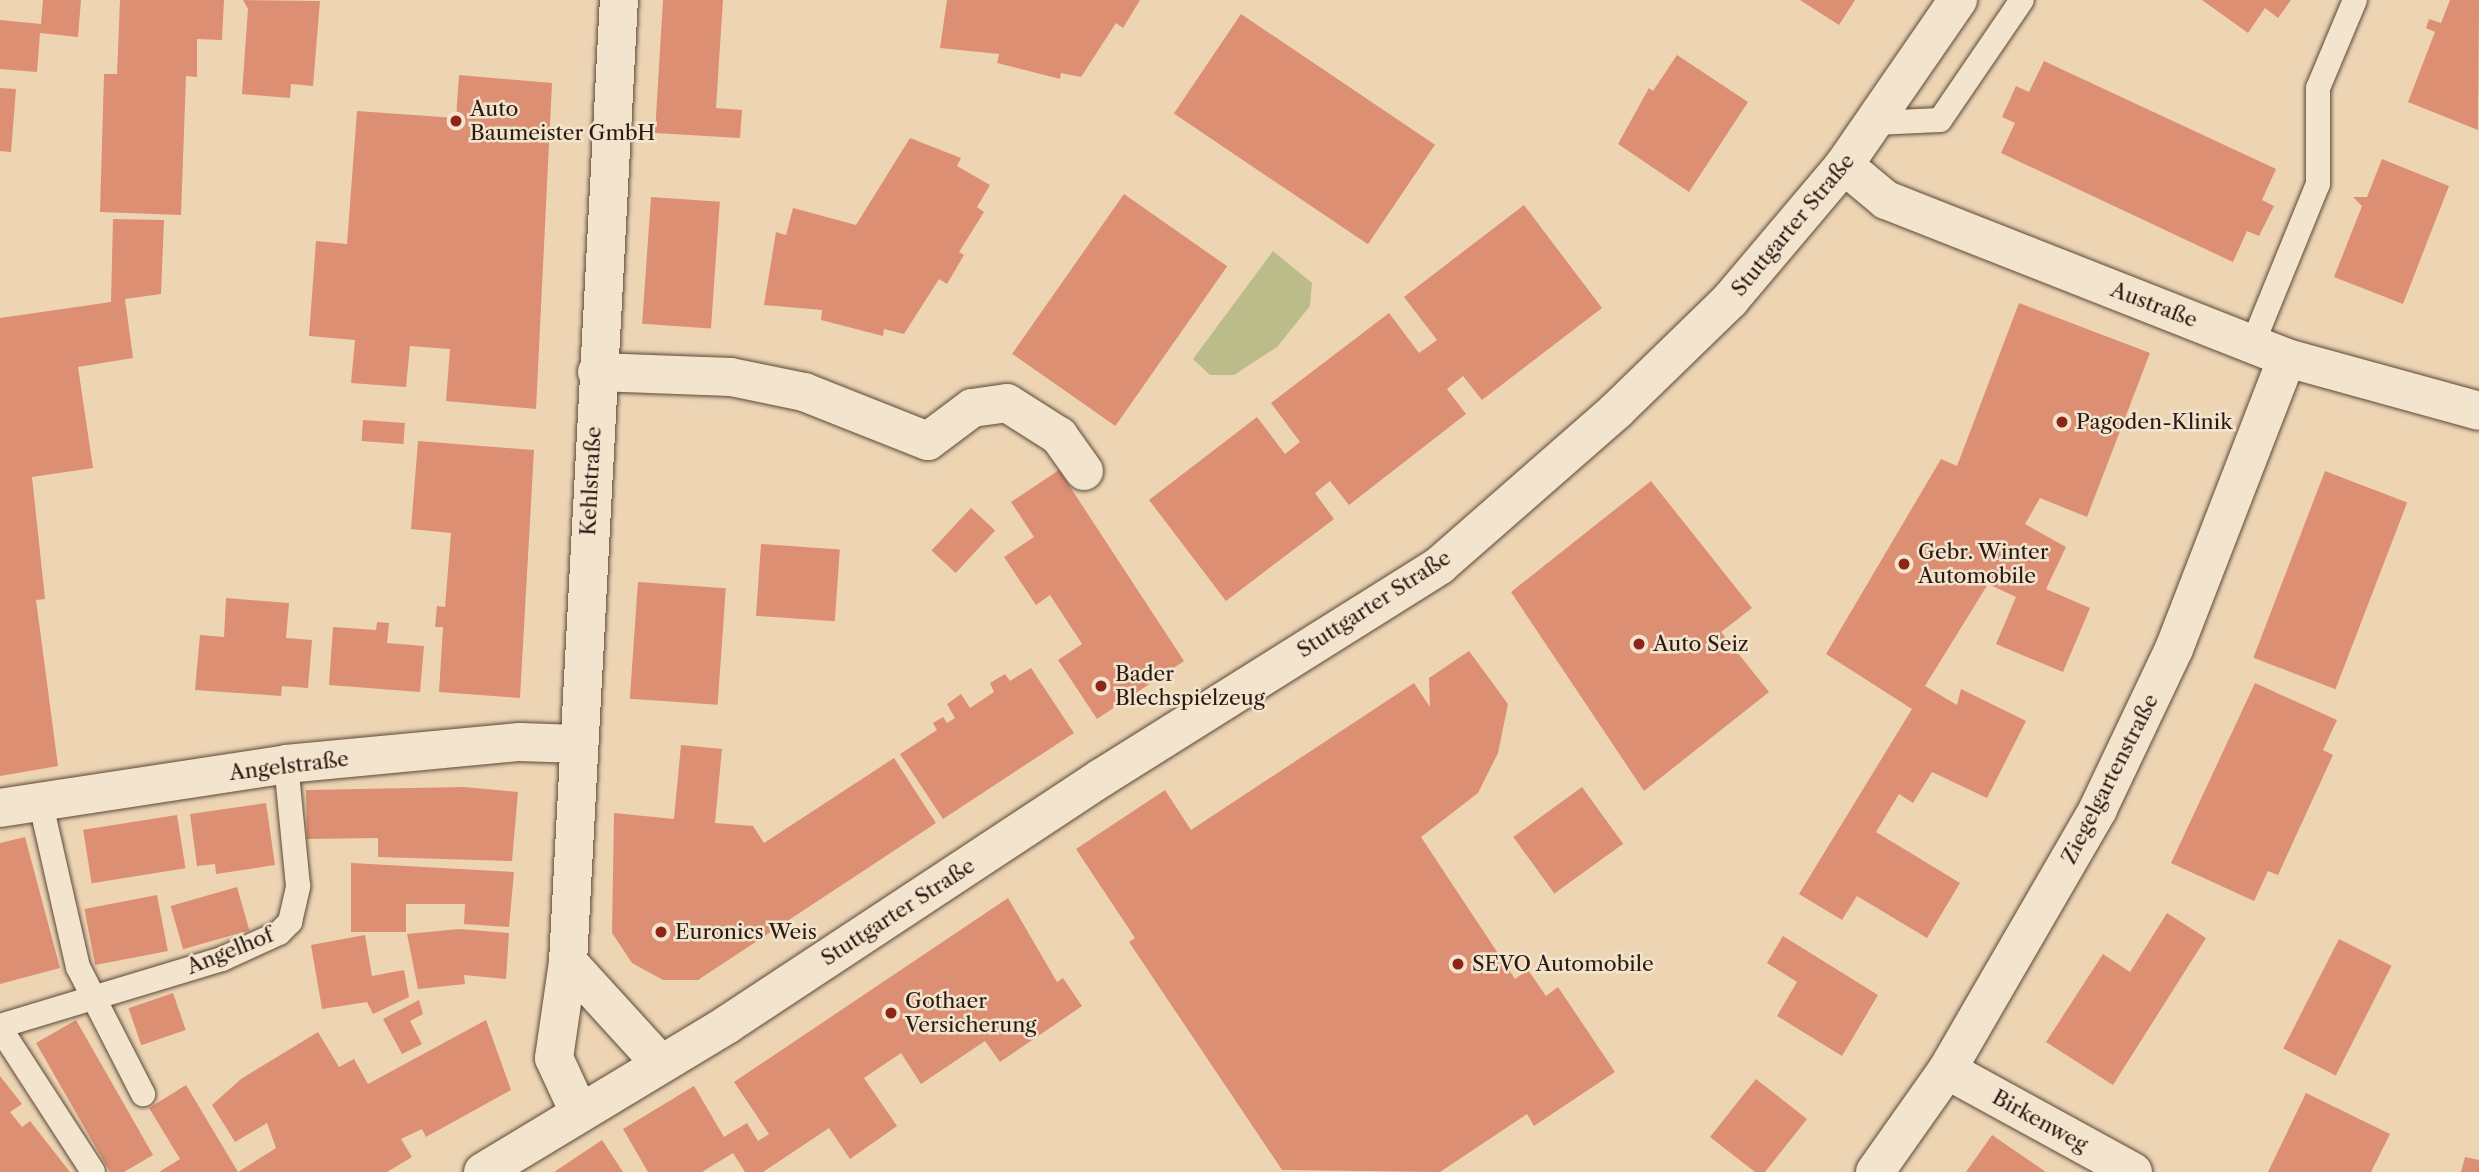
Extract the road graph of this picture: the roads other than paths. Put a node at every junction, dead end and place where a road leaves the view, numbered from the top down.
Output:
1 (618, 0) edge
2 (1958, 0) edge
3 (2022, 0) edge
4 (2356, 0) edge
5 (1875, 123) junction
6 (1844, 165) junction
7 (2253, 343) junction
8 (2287, 358) junction
9 (597, 372) junction
10 (2479, 411) edge
11 (1084, 471) dead end
12 (579, 744) junction
13 (286, 764) junction
14 (40, 800) junction
15 (0, 808) edge
16 (568, 962) junction
17 (96, 997) junction
18 (0, 1027) edge
19 (660, 1063) junction
20 (1947, 1070) junction
21 (144, 1094) dead end
22 (578, 1110) junction
23 (93, 1172) edge
24 (483, 1172) edge
25 (1875, 1172) edge
26 (2133, 1172) edge

1 - 9 street, Kehlstraße
2 - 5 street, Stuttgarter Straße
3 - 5 lane
4 - 7 lane
5 - 6 street, Stuttgarter Straße
6 - 7 street, Austraße
6 - 19 street, Stuttgarter Straße
7 - 8 street, Austraße
8 - 10 street, Austraße
8 - 20 street, Ziegelgartenstraße
9 - 11 street
9 - 12 street, Kehlstraße
12 - 13 street, Angelstraße
12 - 16 street, Kehlstraße
13 - 14 street, Angelstraße
13 - 17 lane, Angelhof
14 - 15 street, Angelstraße
14 - 17 lane
16 - 19 street
16 - 22 street, Kehlstraße
17 - 18 lane, Angelhof
17 - 21 lane
18 - 23 lane, Angelhof
19 - 22 street, Stuttgarter Straße
20 - 25 street, Ziegelgartenstraße
20 - 26 street, Birkenweg
22 - 24 street, Stuttgarter Straße

